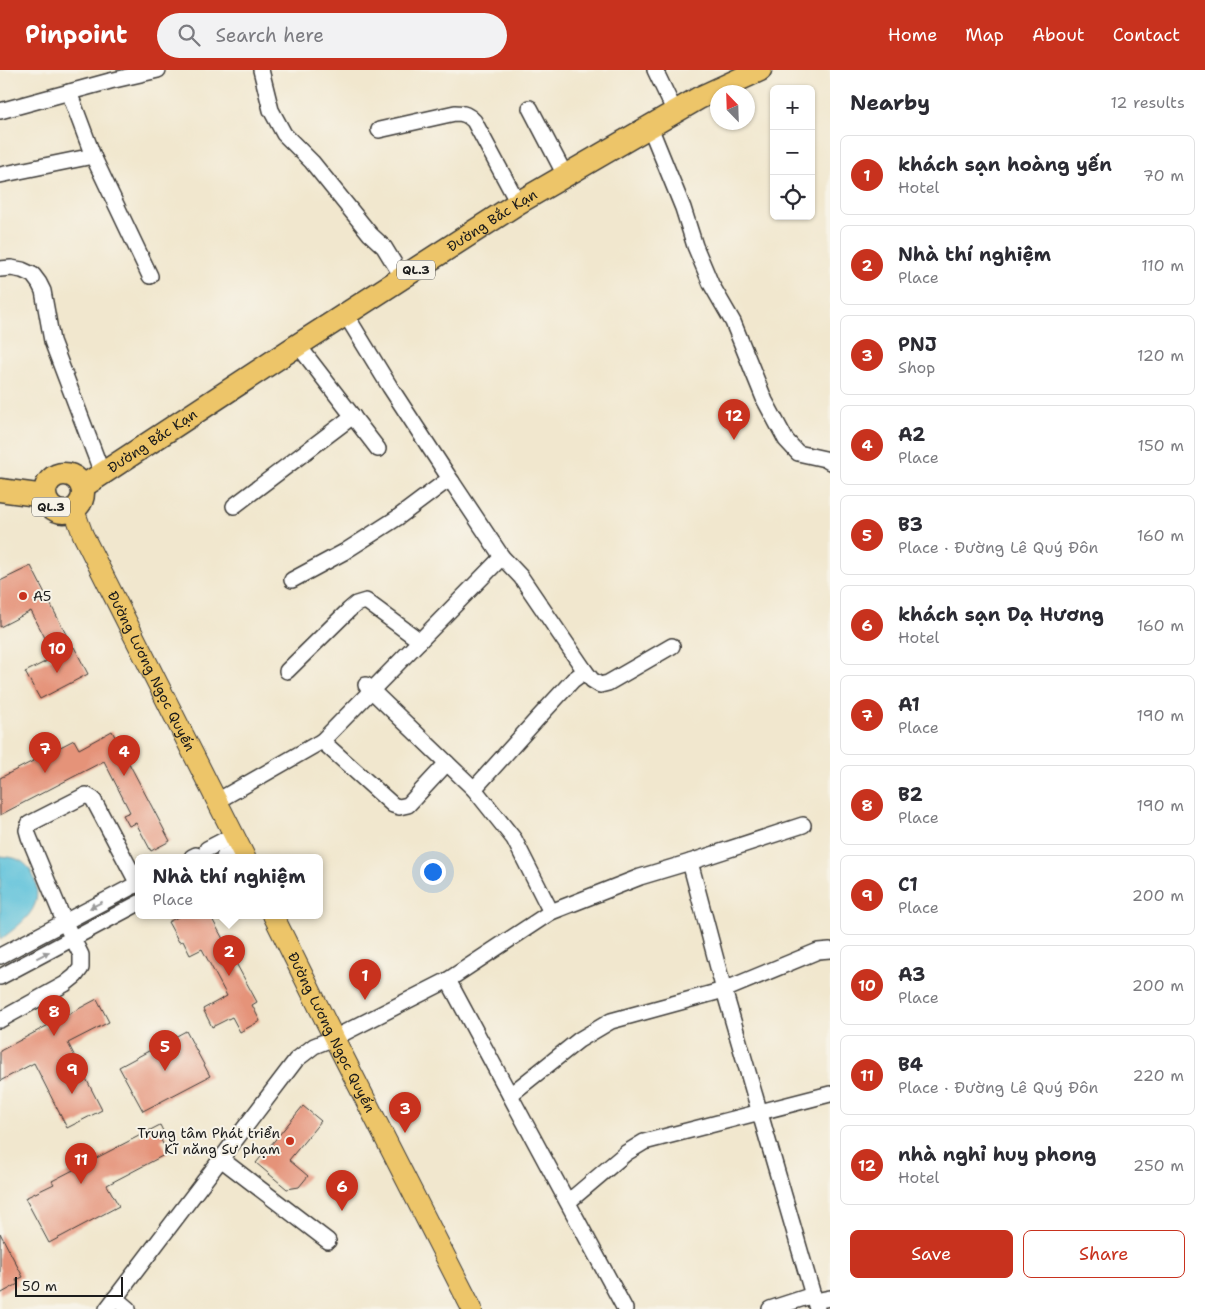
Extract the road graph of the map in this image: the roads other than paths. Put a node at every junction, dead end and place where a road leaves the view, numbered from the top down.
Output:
1 (158, 70) edge
2 (261, 70) edge
3 (655, 70) edge
4 (760, 70) edge
5 (69, 92) junction
6 (530, 108) dead end
7 (0, 111) edge
8 (675, 112) junction
9 (650, 127) junction
10 (379, 130) dead end
11 (93, 156) junction
12 (0, 175) edge
13 (565, 175) junction
14 (518, 203) junction
15 (0, 269) edge
16 (150, 276) dead end
17 (404, 278) junction
18 (346, 315) junction
19 (298, 345) junction
20 (353, 416) junction
21 (378, 449) dead end
22 (830, 462) edge
23 (102, 473) junction
24 (452, 482) junction
25 (82, 487) junction
26 (0, 490) edge
27 (45, 496) junction
28 (234, 506) dead end
29 (74, 510) junction
30 (502, 557) junction
31 (292, 580) dead end
32 (420, 641) junction
33 (672, 646) dead end
34 (287, 671) dead end
35 (585, 671) junction
36 (368, 687) junction
37 (322, 741) junction
38 (447, 763) junction
39 (474, 789) junction
40 (217, 802) junction
41 (803, 825) dead end
42 (236, 850) edge
43 (199, 854) edge
44 (690, 862) junction
45 (135, 876) edge
46 (135, 885) edge
47 (135, 905) edge
48 (550, 912) junction
49 (275, 919) edge
50 (64, 921) junction
51 (74, 939) junction
52 (830, 950) edge
53 (0, 956) edge
54 (1, 975) edge
55 (448, 980) junction
56 (724, 990) junction
57 (0, 1020) edge
58 (334, 1038) junction
59 (830, 1094) edge
60 (510, 1095) junction
61 (759, 1112) junction
62 (221, 1159) junction
63 (568, 1202) junction
64 (328, 1241) dead end
65 (830, 1298) edge
66 (815, 1302) edge
67 (111, 1304) edge
68 (128, 1309) edge
69 (472, 1309) edge
70 (626, 1309) edge
71 (770, 1309) edge

1 - 5 street
2 - 17 street
3 - 8 street
4 - 8 highway, Đường Bắc Kạn / QL.3
5 - 7 street
5 - 11 street
6 - 13 street
8 - 9 highway, Đường Bắc Kạn / QL.3
9 - 13 highway, Đường Bắc Kạn / QL.3
9 - 22 street
10 - 14 street
11 - 12 street
11 - 16 street
13 - 14 highway, Đường Bắc Kạn / QL.3
14 - 17 highway, Đường Bắc Kạn / QL.3
15 - 23 street
17 - 18 highway, Đường Bắc Kạn / QL.3
18 - 19 highway, Đường Bắc Kạn / QL.3
18 - 24 street
19 - 20 street
19 - 23 highway, Đường Bắc Kạn / QL.3
20 - 21 street
20 - 28 street
23 - 25 highway, Đường Bắc Kạn / QL.3
24 - 30 street
24 - 31 street
25 - 27 highway, QL.3
25 - 29 highway, QL.3
26 - 27 highway, QL.3
27 - 29 highway, QL.3
29 - 40 main road, Đường Lương Ngọc Quyến
30 - 32 street
30 - 35 street
32 - 34 street
32 - 36 street
33 - 35 street
35 - 39 street
36 - 37 street
36 - 38 street
37 - 38 street
37 - 40 street
38 - 39 street
39 - 48 street
40 - 42 main road, Đường Lương Ngọc Quyến
41 - 44 street
42 - 43 street
44 - 48 street
44 - 56 street
45 - 50 street
46 -> 50 street
47 - 51 street
48 - 55 street
49 - 58 main road, Đường Lương Ngọc Quyến
50 - 51 street
50 - 53 street
54 -> 51 street
51 - 57 street
52 - 56 street
55 - 58 street
55 - 60 street
56 - 60 street
56 - 61 street
58 - 62 street
58 - 69 main road, Đường Lương Ngọc Quyến
59 - 61 street
60 - 63 street
61 - 63 street
61 - 66 street
62 - 64 street
62 - 67 street
63 - 70 street
65 - 66 street
66 - 71 street
67 - 68 street

